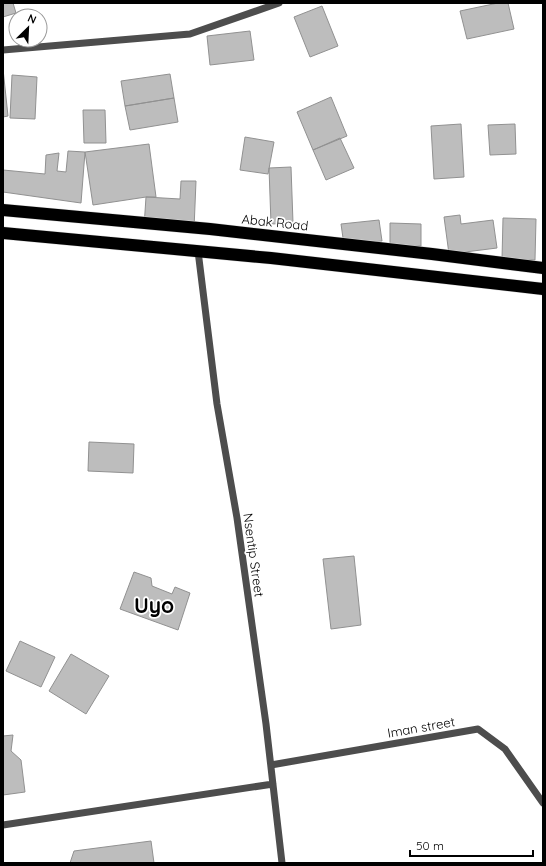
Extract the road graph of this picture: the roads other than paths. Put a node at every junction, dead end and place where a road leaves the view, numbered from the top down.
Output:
1 (279, 3) edge
2 (3, 50) edge
3 (3, 210) edge
4 (3, 233) edge
5 (198, 251) junction
6 (543, 268) edge
7 (543, 289) edge
8 (271, 765) junction
9 (273, 784) junction
10 (543, 803) edge
11 (3, 825) edge
12 (282, 863) edge

1 - 2 street
3 - 6 highway, Abak Road
4 - 5 highway
5 - 7 highway
5 - 8 street, Nsentip Street
8 - 9 street, Nsentip Street
8 - 10 street, Iman street
9 - 11 street
9 - 12 street, Nsentip Street

